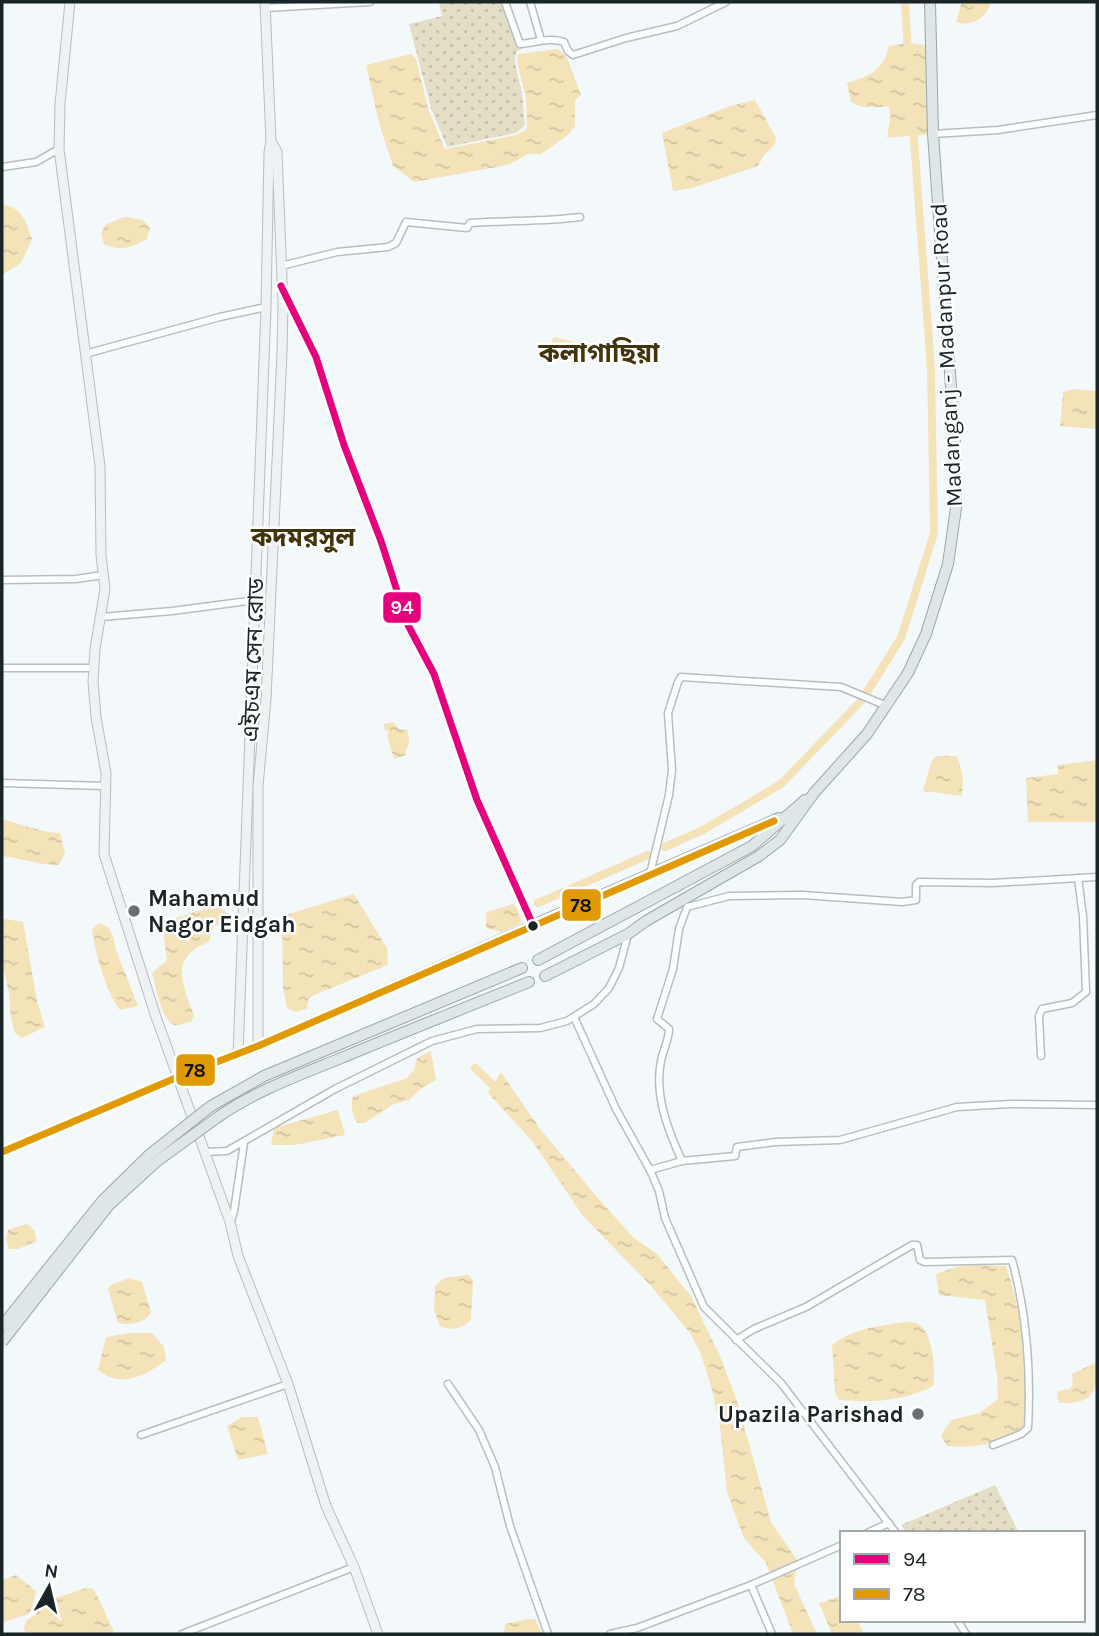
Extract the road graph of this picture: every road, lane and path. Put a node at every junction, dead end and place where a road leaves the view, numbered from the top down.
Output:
1 (70, 2) edge
2 (370, 2) edge
3 (505, 2) edge
4 (530, 2) edge
5 (726, 2) edge
6 (930, 2) edge
7 (267, 4) edge
8 (541, 40) junction
9 (1097, 116) edge
10 (933, 134) junction
11 (271, 141) junction
12 (59, 149) junction
13 (2, 167) edge
14 (580, 217) dead end
15 (281, 266) junction
16 (267, 278) junction
17 (281, 282) junction
18 (266, 307) junction
19 (85, 355) junction
20 (103, 575) junction
21 (2, 580) edge
22 (256, 600) junction
23 (101, 617) junction
24 (2, 668) edge
25 (94, 668) junction
26 (887, 706) junction
27 (2, 783) edge
28 (105, 786) junction
29 (814, 793) junction
30 (790, 812) junction
31 (650, 874) junction
32 (1097, 877) edge
33 (1078, 878) junction
34 (533, 925) junction
35 (628, 934) junction
36 (538, 960) dead end
37 (523, 968) dead end
38 (545, 976) dead end
39 (529, 982) dead end
40 (574, 1017) junction
41 (258, 1046) junction
42 (238, 1054) junction
43 (1041, 1056) dead end
44 (178, 1077) junction
45 (1097, 1105) edge
46 (244, 1143) junction
47 (205, 1152) junction
48 (2, 1153) edge
49 (682, 1161) junction
50 (650, 1170) junction
51 (230, 1222) junction
52 (2, 1326) edge
53 (736, 1340) junction
54 (2, 1342) edge
55 (288, 1384) junction
56 (448, 1384) dead end
57 (141, 1435) dead end
58 (993, 1445) dead end
59 (889, 1522) junction
60 (871, 1531) edge
61 (896, 1531) edge
62 (840, 1546) edge
63 (354, 1567) junction
64 (751, 1585) junction
65 (182, 1634) edge
66 (378, 1634) edge
67 (548, 1634) edge
68 (610, 1634) edge
69 (772, 1634) edge

1 - 12 main road
2 - 7 street
3 - 8 street
4 - 8 street
5 - 8 street
6 - 10 main road, Madanganj - Madanpur Road
7 - 11 main road, এইচএম সেন রোড
9 - 10 street
10 - 26 main road, Madanganj - Madanpur Road
11 - 15 main road, এইচএম সেন রোড
11 - 16 main road, এইচএম সেন রোড
12 - 13 street
12 - 19 main road
14 - 15 street
15 - 17 main road, এইচএম সেন রোড
16 - 17 main road
16 - 18 main road, এইচএম সেন রোড
17 - 34 street
17 - 41 main road, এইচএম সেন রোড
18 - 19 street
18 - 22 main road, এইচএম সেন রোড
19 - 20 main road
20 - 21 street
20 - 23 main road
22 - 23 street
22 - 42 main road, এইচএম সেন রোড
23 - 25 main road
24 - 25 street
25 - 28 main road
26 - 29 main road, Madanganj - Madanpur Road
26 - 31 street
27 - 28 street
28 - 44 main road
29 - 30 main road, Madanganj - Madanpur Road
29 - 35 main road, Madanganj - Madanpur Road
30 - 31 main road
30 - 36 main road, Madanganj - Madanpur Road
31 - 34 main road
32 - 33 street
33 - 43 street
33 - 49 street
34 - 41 main road
35 - 38 main road, Madanganj - Madanpur Road
35 - 40 street
37 - 52 main road, bridge
39 - 54 main road, bridge
40 - 46 street
40 - 50 street
41 - 42 main road
42 - 44 main road
44 - 47 main road
44 - 48 street
45 - 49 street
46 - 47 street
46 - 51 street
47 - 51 main road
49 - 50 street
50 - 53 street
51 - 55 main road
53 - 58 street
53 - 59 street
55 - 57 street
55 - 63 main road
56 - 67 street
59 - 60 street
59 - 61 street
62 - 64 street
63 - 65 street
63 - 66 main road
64 - 68 street
64 - 69 street

